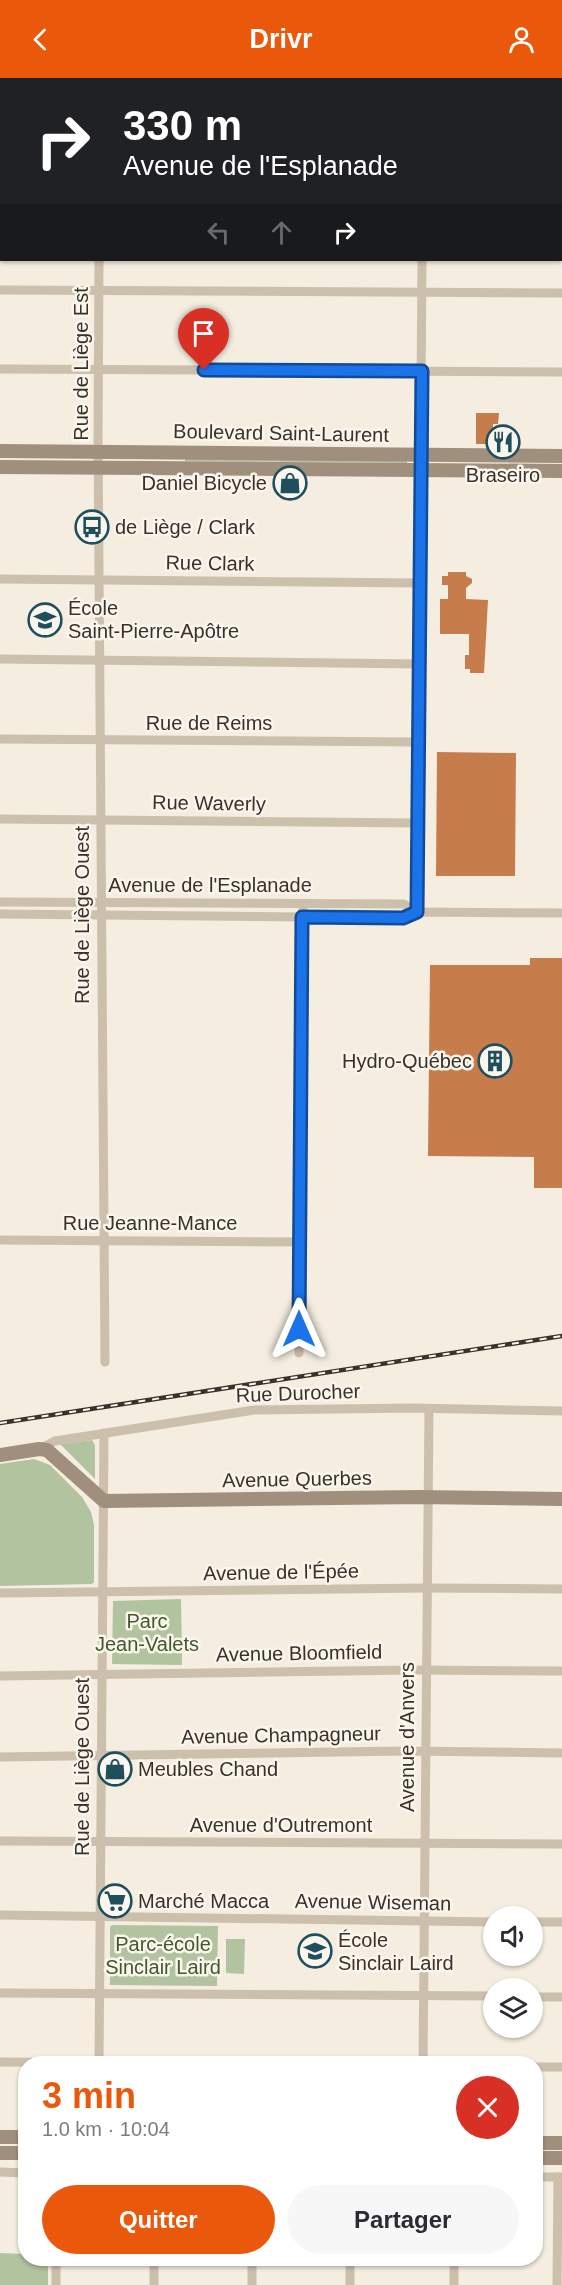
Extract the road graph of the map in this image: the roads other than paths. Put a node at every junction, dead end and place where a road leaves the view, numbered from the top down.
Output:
1 (99, 261) edge
2 (422, 261) edge
3 (0, 290) edge
4 (99, 290) junction
5 (422, 292) junction
6 (562, 293) edge
7 (0, 369) edge
8 (98, 369) junction
9 (422, 371) junction
10 (562, 372) edge
11 (0, 451) edge
12 (98, 451) junction
13 (421, 454) junction
14 (562, 456) edge
15 (0, 467) edge
16 (98, 468) junction
17 (421, 470) junction
18 (562, 471) edge
19 (0, 579) edge
20 (99, 580) junction
21 (420, 583) junction
22 (0, 659) edge
23 (100, 660) junction
24 (419, 663) junction
25 (0, 739) edge
26 (100, 740) junction
27 (418, 742) junction
28 (0, 819) edge
29 (101, 820) junction
30 (418, 823) junction
31 (0, 902) edge
32 (101, 902) junction
33 (303, 904) junction
34 (417, 912) junction
35 (562, 913) edge
36 (0, 914) edge
37 (101, 916) junction
38 (302, 917) junction
39 (0, 1240) edge
40 (104, 1240) junction
41 (300, 1242) junction
42 (299, 1353) dead end
43 (105, 1362) dead end
44 (429, 1409) junction
45 (562, 1412) edge
46 (104, 1433) junction
47 (46, 1451) junction
48 (0, 1455) edge
49 (428, 1497) junction
50 (562, 1499) edge
51 (104, 1501) junction
52 (427, 1588) junction
53 (562, 1589) edge
54 (102, 1592) junction
55 (0, 1593) edge
56 (426, 1670) junction
57 (562, 1671) edge
58 (102, 1674) junction
59 (0, 1676) edge
60 (425, 1752) junction
61 (562, 1753) edge
62 (101, 1755) junction
63 (0, 1757) edge
64 (0, 1841) edge
65 (101, 1842) junction
66 (425, 1844) junction
67 (562, 1844) edge
68 (0, 1916) edge
69 (100, 1917) junction
70 (424, 1921) junction
71 (483, 1922) edge
72 (543, 1922) edge
73 (562, 1922) edge
74 (0, 1993) edge
75 (100, 1994) junction
76 (423, 1996) junction
77 (483, 1996) edge
78 (543, 1996) edge
79 (562, 1997) edge
80 (99, 2056) edge
81 (423, 2056) edge
82 (0, 2062) edge
83 (18, 2062) edge
84 (543, 2067) edge
85 (562, 2067) edge
86 (0, 2137) edge
87 (18, 2138) edge
88 (543, 2143) edge
89 (562, 2143) edge
90 (0, 2153) edge
91 (18, 2153) edge
92 (543, 2158) edge
93 (562, 2158) edge
94 (0, 2172) edge
95 (18, 2173) edge
96 (543, 2176) edge
97 (560, 2177) edge
98 (56, 2266) edge
99 (154, 2266) edge
100 (252, 2266) edge
101 (350, 2266) edge
102 (454, 2266) edge
103 (56, 2285) edge
104 (154, 2285) edge
105 (252, 2285) edge
106 (350, 2285) edge
107 (454, 2285) edge
108 (557, 2285) edge

1 - 4 street, Rue de Liège Est
2 - 5 street
3 - 4 street
4 - 5 street
4 - 8 street, Rue de Liège Est
5 - 6 street
5 - 9 street
7 - 8 street
8 - 9 street
8 - 12 street, Rue de Liège Est
9 - 10 street
9 - 13 street
11 - 12 main road, Boulevard Saint-Laurent
12 - 13 main road, Boulevard Saint-Laurent
12 - 16 street, Rue de Liège Est
13 - 14 main road, Boulevard Saint-Laurent
13 - 17 street
15 - 16 main road, Boulevard Saint-Laurent
16 - 17 main road, Boulevard Saint-Laurent
16 - 20 street, Rue de Liège Ouest
17 - 18 main road, Boulevard Saint-Laurent
17 - 21 street
19 - 20 street, Rue Clark
20 - 21 street, Rue Clark
20 - 23 street, Rue de Liège Ouest
21 - 24 street
22 - 23 street
23 - 24 street
23 - 26 street, Rue de Liège Ouest
24 - 27 street
25 - 26 street, Rue de Reims
26 - 27 street, Rue de Reims
26 - 29 street, Rue de Liège Ouest
27 - 30 street
28 - 29 street, Rue Waverly
29 - 30 street, Rue Waverly
29 - 32 street, Rue de Liège Ouest
30 - 34 street
31 - 32 street, Avenue de l'Esplanade
32 - 33 street, Avenue de l'Esplanade
32 - 37 street, Rue de Liège Ouest
33 - 34 street, Avenue de l'Esplanade
33 - 38 street
34 - 35 street, Avenue de l'Esplanade
34 - 38 street, Avenue de l'Esplanade
36 - 37 street, Avenue de l'Esplanade
37 - 38 street, Avenue de l'Esplanade
37 - 40 street, Rue de Liège Ouest
38 - 41 street
39 - 40 street, Rue Jeanne-Mance
40 - 41 street, Rue Jeanne-Mance
40 - 43 street, Rue de Liège Ouest
41 - 42 street
44 - 45 street, Rue Durocher
44 - 46 street, Rue Durocher
44 - 49 street, Avenue d'Anvers
46 - 47 street, Rue Durocher
46 - 51 street, Rue de Liège Ouest
47 - 48 main road
47 - 51 main road
49 - 50 main road, Avenue Querbes
49 - 51 main road, Avenue Querbes
49 - 52 street, Avenue d'Anvers
51 - 54 street, Rue de Liège Ouest
52 - 53 street, Avenue de l'Épée
52 - 54 street, Avenue de l'Épée
52 - 56 street, Avenue d'Anvers
54 - 55 street, Avenue de l'Épée
54 - 58 street, Rue de Liège Ouest
56 - 57 street, Avenue Bloomfield
56 - 58 street, Avenue Bloomfield
56 - 60 street, Avenue d'Anvers
58 - 59 street, Avenue Bloomfield
58 - 62 street, Rue de Liège Ouest
60 - 61 street, Avenue Champagneur
60 - 62 street, Avenue Champagneur
60 - 66 street, Avenue d'Anvers
62 - 63 street, Avenue Champagneur
62 - 65 street, Rue de Liège Ouest
64 - 65 street, Avenue d'Outremont
65 - 66 street, Avenue d'Outremont
65 - 69 street, Rue de Liège Ouest
66 - 67 street, Avenue d'Outremont
66 - 70 street, Avenue d'Anvers
68 - 69 street, Avenue Wiseman
69 - 70 street, Avenue Wiseman
69 - 75 street, Rue de Liège Ouest
70 - 71 street, Avenue Wiseman
70 - 76 street, Avenue d'Anvers
72 - 73 street
74 - 75 street
75 - 76 street
75 - 80 street, Rue de Liège Ouest
76 - 77 street
76 - 81 street, Avenue d'Anvers
78 - 79 street
82 - 83 street
84 - 85 street
86 - 87 main road
88 - 89 main road
90 - 91 main road
92 - 93 main road
94 - 95 street
96 - 97 street
97 - 108 street
98 - 103 street
99 - 104 street
100 - 105 street
101 - 106 street
102 - 107 street

